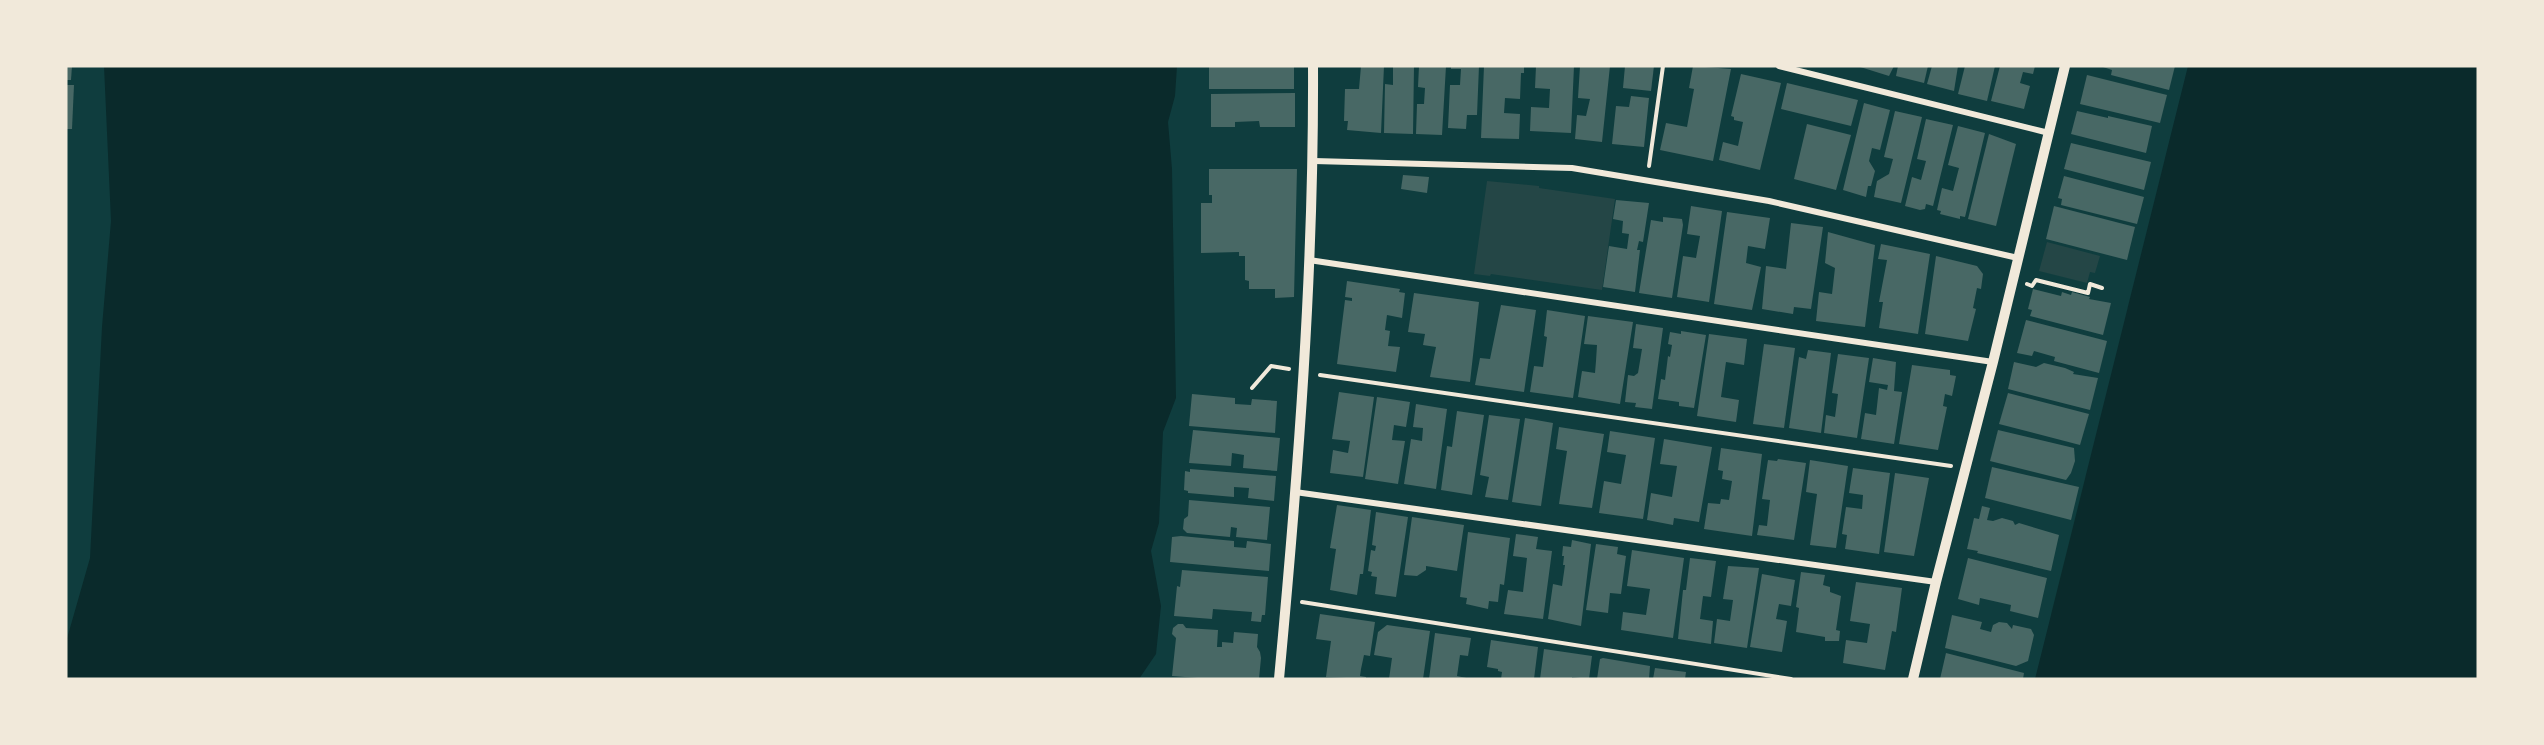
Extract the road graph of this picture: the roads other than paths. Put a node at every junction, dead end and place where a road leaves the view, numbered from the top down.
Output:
1 (1313, 66) edge
2 (1779, 66) edge
3 (2065, 66) edge
4 (2049, 133) junction
5 (1314, 161) junction
6 (2018, 258) junction
7 (1309, 260) junction
8 (1994, 362) junction
9 (1295, 492) junction
10 (1936, 582) junction
11 (1279, 679) edge
12 (1913, 679) edge

1 - 5 street
2 - 4 street
3 - 4 street
4 - 6 street
5 - 6 street
5 - 7 street
6 - 8 street
7 - 8 street
7 - 9 street
8 - 10 street
9 - 10 street
9 - 11 street
10 - 12 street

